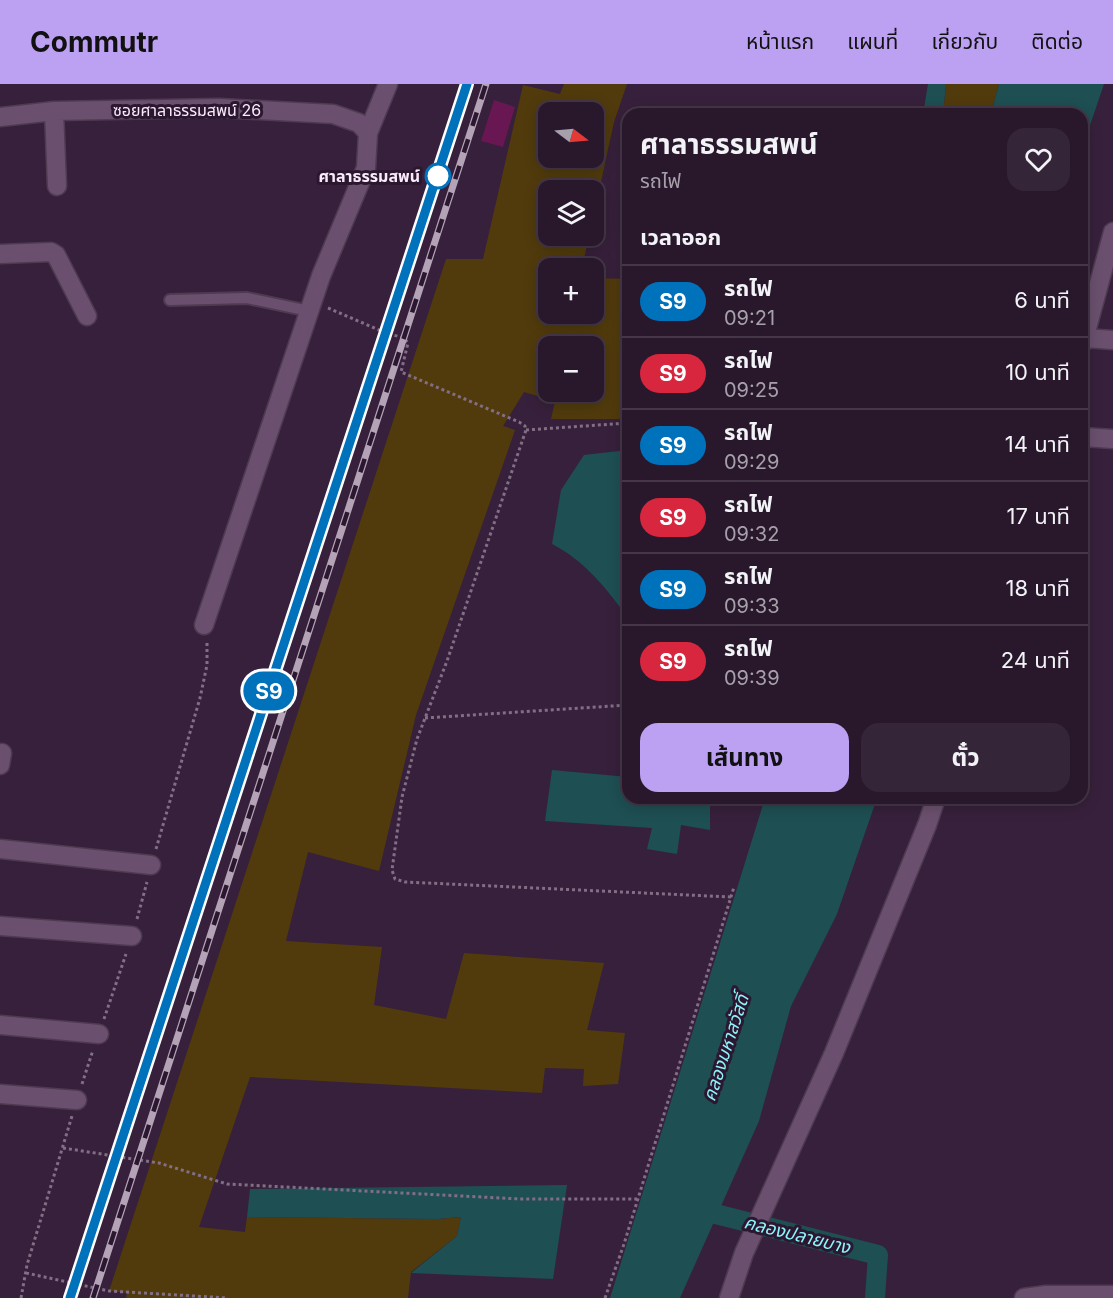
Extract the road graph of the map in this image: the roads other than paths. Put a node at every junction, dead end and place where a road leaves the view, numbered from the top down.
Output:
1 (388, 84) edge
2 (54, 111) junction
3 (0, 117) edge
4 (368, 133) junction
5 (57, 186) dead end
6 (1113, 232) edge
7 (0, 254) edge
8 (170, 300) dead end
9 (311, 306) junction
10 (87, 316) dead end
11 (1088, 326) edge
12 (1113, 340) edge
13 (1088, 341) edge
14 (1088, 437) edge
15 (1113, 439) edge
16 (204, 625) road end
17 (934, 804) edge
18 (0, 849) edge
19 (151, 865) road end
20 (0, 926) edge
21 (132, 936) road end
22 (0, 1025) edge
23 (99, 1034) road end
24 (0, 1094) edge
25 (77, 1100) road end
26 (1109, 1296) edge
27 (729, 1298) edge
28 (1024, 1298) edge

1 - 4 street
2 - 3 street, ซอยศาลาธรรมสพน์ 26
2 - 4 street, ซอยศาลาธรรมสพน์ 26
2 - 5 street
4 - 9 street
6 - 11 street
7 - 10 street
8 - 9 lane
9 - 16 street
12 - 13 street
14 - 15 street
17 - 27 street
18 - 19 street
20 - 21 street
22 - 23 street
24 - 25 street
26 - 28 street

